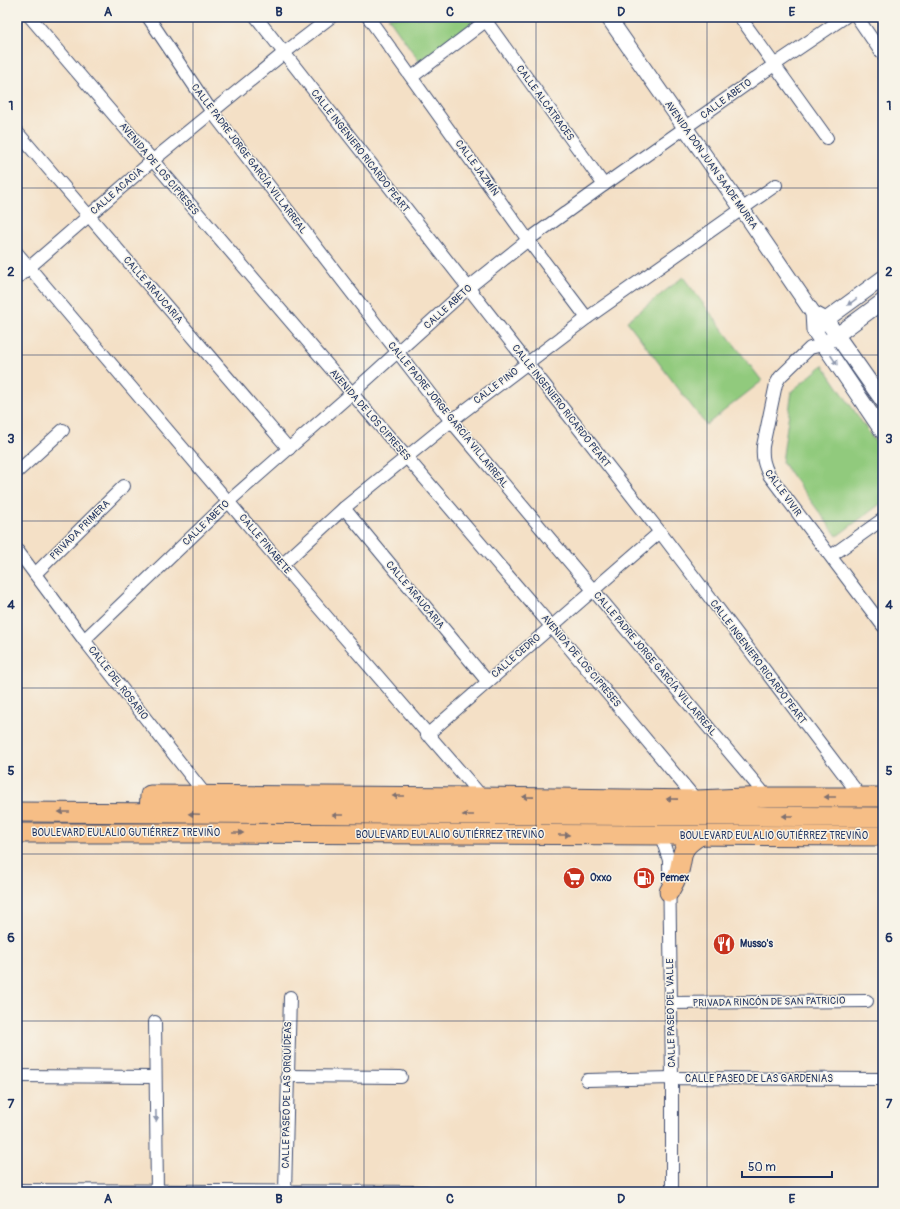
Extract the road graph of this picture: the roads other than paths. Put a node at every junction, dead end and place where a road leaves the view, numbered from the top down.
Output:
1 (30, 17) edge
2 (148, 17) edge
3 (256, 17) edge
4 (331, 17) edge
5 (368, 17) edge
6 (608, 17) edge
7 (740, 17) edge
8 (845, 17) edge
9 (857, 17) edge
10 (489, 19) edge
11 (284, 53) junction
12 (883, 55) edge
13 (774, 66) junction
14 (412, 77) junction
15 (212, 112) junction
16 (686, 128) junction
17 (17, 132) edge
18 (826, 138) dead end
19 (152, 161) junction
20 (604, 185) junction
21 (776, 185) dead end
22 (742, 209) junction
23 (88, 215) junction
24 (528, 240) junction
25 (17, 253) edge
26 (29, 266) junction
27 (17, 278) edge
28 (883, 278) edge
29 (468, 288) junction
30 (883, 301) edge
31 (813, 313) junction
32 (587, 318) junction
33 (826, 320) junction
34 (814, 330) junction
35 (837, 336) junction
36 (817, 346) junction
37 (397, 353) junction
38 (528, 363) junction
39 (351, 394) junction
40 (883, 401) edge
41 (451, 421) junction
42 (63, 430) dead end
43 (883, 432) edge
44 (289, 449) junction
45 (405, 457) junction
46 (17, 472) edge
47 (124, 486) dead end
48 (229, 501) junction
49 (344, 508) junction
50 (883, 519) edge
51 (660, 532) junction
52 (17, 550) edge
53 (831, 556) junction
54 (282, 565) junction
55 (35, 574) junction
56 (593, 590) junction
57 (551, 626) junction
58 (883, 626) edge
59 (84, 640) junction
60 (487, 681) junction
61 (427, 734) junction
62 (206, 796) junction
63 (482, 797) junction
64 (767, 797) junction
65 (883, 797) edge
66 (861, 798) junction
67 (697, 800) junction
68 (17, 812) edge
69 (149, 812) junction
70 (220, 814) junction
71 (498, 815) junction
72 (619, 816) junction
73 (706, 816) junction
74 (883, 816) edge
75 (17, 833) edge
76 (662, 836) junction
77 (698, 836) junction
78 (883, 836) edge
79 (669, 892) junction
80 (290, 997) dead end
81 (867, 1001) dead end
82 (671, 1004) junction
83 (155, 1022) dead end
84 (17, 1076) edge
85 (287, 1076) junction
86 (155, 1077) junction
87 (401, 1077) dead end
88 (672, 1078) junction
89 (883, 1079) edge
90 (587, 1080) dead end
91 (17, 1190) edge
92 (157, 1191) edge
93 (285, 1191) edge
94 (426, 1192) edge
95 (672, 1192) edge

1 - 19 street, AVENIDA DE LOS CIPRESES
2 - 15 street, CALLE PADRE JORGE GARCÍA VILLARREAL
3 - 11 street, CALLE INGENIERO RICARDO PEART
4 - 11 street, CALLE ACACIA
5 - 14 street, CALLE JAZMÍN
6 - 16 street, AVENIDA DON JUAN SAADE MURRA
7 - 13 street
8 - 13 street, CALLE ABETO
9 - 12 street
10 - 14 street
10 - 20 street, CALLE ALCATRACES
11 - 15 street, CALLE ACACIA
11 - 29 street, CALLE INGENIERO RICARDO PEART
13 - 16 street, CALLE ABETO
13 - 18 street
14 - 24 street, CALLE JAZMÍN
15 - 19 street, CALLE ACACIA
15 - 37 street, CALLE PADRE JORGE GARCÍA VILLARREAL
16 - 20 street, CALLE ABETO
16 - 22 street, AVENIDA DON JUAN SAADE MURRA
17 - 23 street, CALLE ARAUCARIA
19 - 23 street, CALLE ACACIA
19 - 39 street, AVENIDA DE LOS CIPRESES
20 - 24 street, CALLE ABETO
21 - 22 street, CALLE PINO
22 - 31 street, AVENIDA DON JUAN SAADE MURRA
22 - 32 street, CALLE PINO
23 - 26 street, CALLE ACACIA
23 - 44 street, CALLE ARAUCARIA
24 - 29 street, CALLE ABETO
24 - 32 street, CALLE JAZMÍN
25 - 26 street, CALLE PINABETE
26 - 27 street, CALLE ACACIA
26 - 48 street, CALLE PINABETE
28 -> 33 street
29 - 37 street, CALLE ABETO
29 - 38 street, CALLE INGENIERO RICARDO PEART
30 - 35 street
31 - 33 street, AVENIDA DON JUAN SAADE MURRA
31 - 34 street
32 - 38 street, CALLE PINO
33 - 34 street
33 - 35 street, AVENIDA DON JUAN SAADE MURRA
34 - 36 street
35 - 36 street
35 - 40 street, AVENIDA DON JUAN SAADE MURRA
36 -> 43 street
36 - 53 street, CALLE VIVIR
37 - 39 street, CALLE ABETO
37 - 41 street, CALLE PADRE JORGE GARCÍA VILLARREAL
38 - 41 street, CALLE PINO
38 - 51 street, CALLE INGENIERO RICARDO PEART
39 - 44 street, CALLE ABETO
39 - 45 street, AVENIDA DE LOS CIPRESES
41 - 45 street, CALLE PINO
41 - 56 street, CALLE PADRE JORGE GARCÍA VILLARREAL
42 - 46 street
44 - 48 street, CALLE ABETO
45 - 49 street, CALLE PINO
45 - 57 street, AVENIDA DE LOS CIPRESES
47 - 55 street, PRIVADA PRIMERA
48 - 54 street, CALLE PINABETE
48 - 59 street, CALLE ABETO
49 - 54 street, CALLE PINO
49 - 60 street, CALLE ARAUCARIA
50 - 53 street
51 - 56 street, CALLE CEDRO
51 - 66 street, CALLE INGENIERO RICARDO PEART
52 - 55 street, CALLE DEL ROSARIO
53 - 58 street, CALLE VIVIR
54 - 61 street, CALLE PINABETE
55 - 59 street, CALLE DEL ROSARIO
56 - 57 street, CALLE CEDRO
56 - 64 street, CALLE PADRE JORGE GARCÍA VILLARREAL
57 - 60 street, CALLE CEDRO
57 - 67 street, AVENIDA DE LOS CIPRESES
59 - 62 street, CALLE DEL ROSARIO
60 - 61 street, CALLE CEDRO
61 - 63 street, CALLE PINABETE
63 -> 62 main road, BOULEVARD EULALIO GUTIÉRREZ TREVIÑO
62 - 69 main road, BOULEVARD EULALIO GUTIÉRREZ TREVIÑO
62 - 70 street, CALLE DEL ROSARIO
67 -> 63 main road, BOULEVARD EULALIO GUTIÉRREZ TREVIÑO
63 - 71 street, CALLE PINABETE
66 -> 64 main road, BOULEVARD EULALIO GUTIÉRREZ TREVIÑO
64 - 67 main road, BOULEVARD EULALIO GUTIÉRREZ TREVIÑO
65 - 66 main road, BOULEVARD EULALIO GUTIÉRREZ TREVIÑO
67 - 73 street, AVENIDA DE LOS CIPRESES
69 -> 68 main road, BOULEVARD EULALIO GUTIÉRREZ TREVIÑO
70 -> 69 main road, BOULEVARD EULALIO GUTIÉRREZ TREVIÑO
71 -> 70 main road, BOULEVARD EULALIO GUTIÉRREZ TREVIÑO
71 - 72 main road, BOULEVARD EULALIO GUTIÉRREZ TREVIÑO
72 - 73 main road, BOULEVARD EULALIO GUTIÉRREZ TREVIÑO
72 - 76 main road
74 -> 73 main road, BOULEVARD EULALIO GUTIÉRREZ TREVIÑO
75 -> 76 main road, BOULEVARD EULALIO GUTIÉRREZ TREVIÑO
76 - 77 main road, BOULEVARD EULALIO GUTIÉRREZ TREVIÑO
76 - 79 street, CALLE PASEO DEL VALLE
77 - 78 main road, BOULEVARD EULALIO GUTIÉRREZ TREVIÑO
77 - 79 main road
79 - 82 street, CALLE PASEO DEL VALLE
80 - 85 street, CALLE PASEO DE LAS ORQUÍDEAS
81 - 82 street, PRIVADA RINCÓN DE SAN PATRICIO
82 - 88 street, CALLE PASEO DEL VALLE
83 - 86 street
84 - 86 street
85 - 87 street
85 - 93 street, CALLE PASEO DE LAS ORQUÍDEAS
86 -> 92 street
88 - 89 street, CALLE PASEO DE LAS GARDENIAS
88 - 90 street, CALLE PASEO DE LAS GARDENIAS
88 - 95 street, CALLE PASEO DEL VALLE
91 - 92 street
92 - 93 street
93 - 94 street

